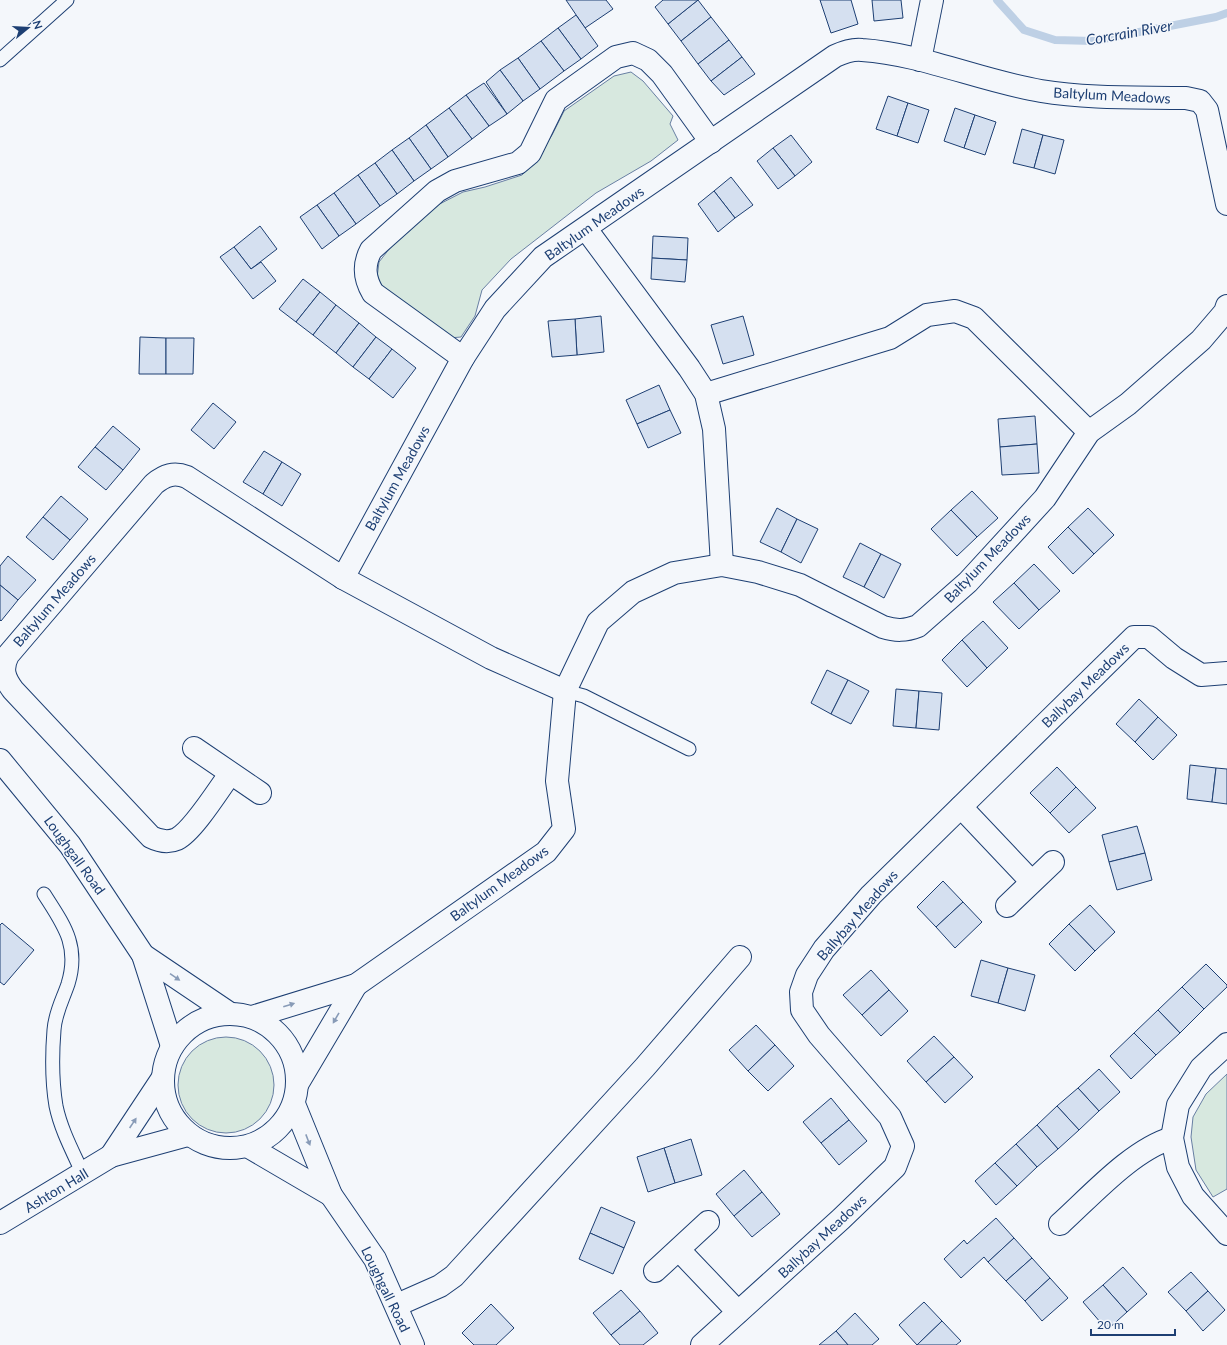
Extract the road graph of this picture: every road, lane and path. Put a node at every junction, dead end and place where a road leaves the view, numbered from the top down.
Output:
1 (67, 0) edge
2 (932, 0) edge
3 (0, 60) edge
4 (920, 60) junction
5 (711, 142) junction
6 (1225, 180) edge
7 (1227, 204) edge
8 (586, 229) junction
9 (1227, 306) edge
10 (463, 358) junction
11 (706, 394) junction
12 (1089, 432) junction
13 (722, 565) junction
14 (343, 578) junction
15 (1227, 672) edge
16 (565, 691) junction
17 (194, 748) dead end
18 (689, 749) dead end
19 (0, 760) edge
20 (230, 774) junction
21 (260, 793) dead end
22 (961, 807) junction
23 (1053, 862) dead end
24 (1031, 881) junction
25 (44, 894) dead end
26 (1007, 906) dead end
27 (143, 955) junction
28 (740, 957) dead end
29 (356, 985) junction
30 (229, 1013) junction
31 (252, 1017) junction
32 (1227, 1044) edge
33 (172, 1046) junction
34 (162, 1079) junction
35 (296, 1094) junction
36 (188, 1135) junction
37 (1172, 1138) junction
38 (249, 1147) junction
39 (111, 1156) junction
40 (83, 1174) junction
41 (331, 1195) junction
42 (708, 1222) dead end
43 (0, 1223) edge
44 (1060, 1224) dead end
45 (1227, 1234) edge
46 (679, 1250) junction
47 (655, 1271) dead end
48 (397, 1305) junction
49 (738, 1312) junction
50 (413, 1345) edge
51 (702, 1345) edge

1 - 3 lane
2 - 4 street
4 - 5 street, Baltylum Meadows
4 - 6 street, Baltylum Meadows
5 - 8 street, Baltylum Meadows
5 - 10 street
6 - 7 street, Baltylum Meadows
8 - 10 street, Baltylum Meadows
8 - 11 street
9 - 12 street, Baltylum Meadows
10 - 14 street, Baltylum Meadows
11 - 12 street
11 - 13 street
12 - 13 street, Baltylum Meadows
13 - 16 street, Baltylum Meadows
14 - 16 street, Baltylum Meadows
14 - 20 street, Baltylum Meadows
15 - 22 street, Ballybay Meadows
16 - 18 lane
16 - 29 street, Baltylum Meadows
17 - 20 street
19 - 27 street, Loughgall Road
20 - 21 street
22 - 24 street
22 - 49 street, Ballybay Meadows
23 - 24 street
24 - 26 street
25 - 40 lane
27 -> 30 street, Loughgall Road
27 - 33 street, Loughgall Road
28 - 48 street
31 -> 29 street, Baltylum Meadows
29 -> 35 street, Baltylum Meadows
30 - 31 street
30 - 33 street
31 - 35 street
32 - 37 street
33 - 34 street
34 - 36 street
39 -> 34 street, Ashton Hall
35 - 38 street
35 -> 41 street, Loughgall Road
36 - 38 street
36 - 39 street, Ashton Hall
37 - 44 street
37 - 45 street
38 - 41 street, Loughgall Road
39 - 40 street, Ashton Hall
40 - 43 street, Ashton Hall
41 - 48 street, Loughgall Road
42 - 46 street
46 - 47 street
46 - 49 street
48 - 50 street, Loughgall Road
49 - 51 street, Ballybay Meadows

